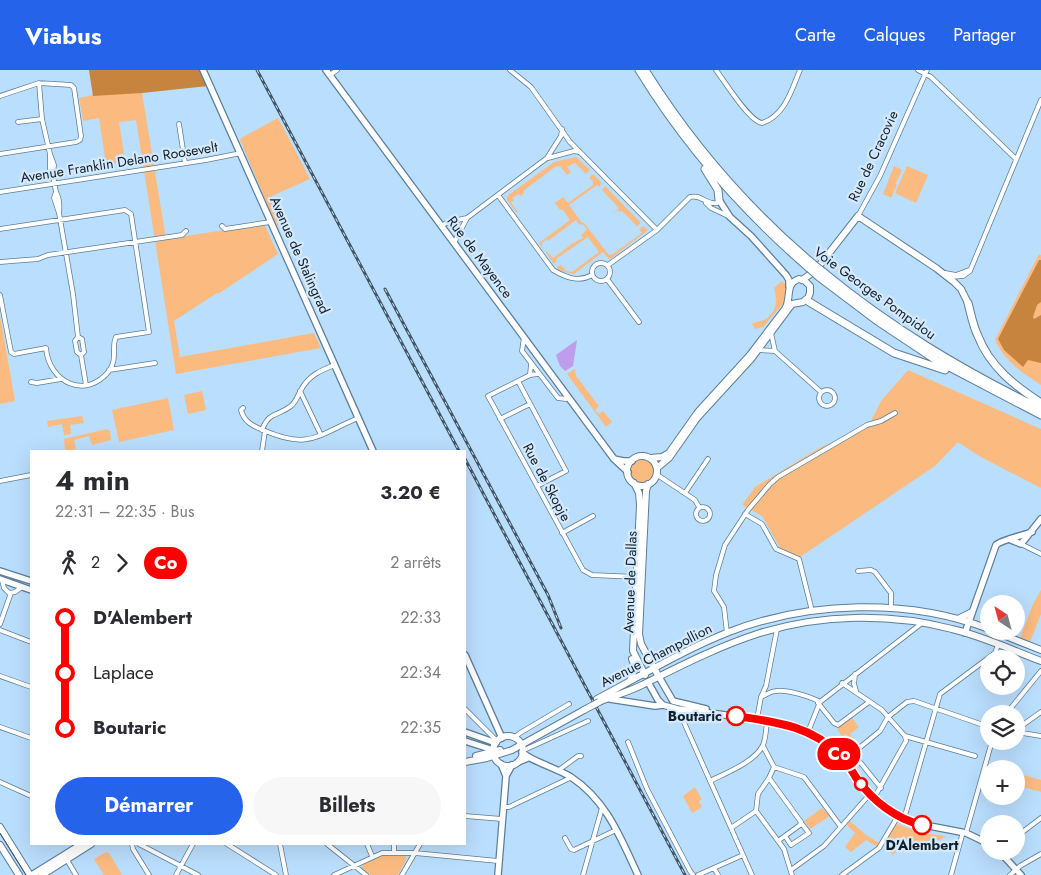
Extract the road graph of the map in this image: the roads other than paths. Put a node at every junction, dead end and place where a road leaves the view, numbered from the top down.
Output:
1 (203, 70) edge
2 (336, 70) edge
3 (510, 70) edge
4 (639, 70) edge
5 (645, 70) edge
6 (716, 70) edge
7 (800, 70) edge
8 (918, 70) edge
9 (926, 72) edge
10 (328, 73) edge
11 (39, 82) junction
12 (0, 96) edge
13 (1041, 100) edge
14 (42, 119) junction
15 (18, 122) dead end
16 (179, 124) dead end
17 (677, 126) junction
18 (562, 129) junction
19 (48, 146) junction
20 (579, 152) junction
21 (241, 153) junction
22 (0, 154) edge
23 (547, 158) junction
24 (1016, 159) junction
25 (186, 163) junction
26 (54, 184) junction
27 (0, 192) edge
28 (498, 195) junction
29 (703, 200) junction
30 (720, 200) junction
31 (729, 216) junction
32 (858, 216) junction
33 (467, 218) junction
34 (60, 220) junction
35 (270, 222) junction
36 (222, 226) dead end
37 (441, 226) junction
38 (0, 229) edge
39 (657, 230) junction
40 (186, 231) dead end
41 (136, 242) junction
42 (454, 243) junction
43 (65, 252) junction
44 (0, 262) edge
45 (608, 265) junction
46 (972, 267) junction
47 (936, 268) junction
48 (816, 270) junction
49 (592, 275) junction
50 (966, 275) junction
51 (948, 277) junction
52 (606, 279) junction
53 (802, 280) junction
54 (789, 286) junction
55 (810, 286) junction
56 (961, 289) junction
57 (0, 295) edge
58 (789, 296) junction
59 (806, 300) junction
60 (798, 302) junction
61 (968, 303) junction
62 (639, 322) dead end
63 (771, 332) junction
64 (78, 337) junction
65 (524, 337) junction
66 (758, 350) junction
67 (775, 351) junction
68 (81, 356) junction
69 (155, 363) dead end
70 (531, 364) junction
71 (335, 365) junction
72 (110, 370) junction
73 (538, 374) junction
74 (530, 375) junction
75 (61, 379) junction
76 (971, 380) junction
77 (518, 381) junction
78 (32, 382) dead end
79 (86, 385) junction
80 (300, 391) junction
81 (821, 392) junction
82 (568, 398) junction
83 (1041, 403) edge
84 (530, 404) junction
85 (243, 408) dead end
86 (1041, 409) edge
87 (895, 413) dead end
88 (1041, 415) edge
89 (358, 418) junction
90 (500, 419) junction
91 (264, 430) junction
92 (321, 435) junction
93 (262, 450) edge
94 (373, 450) edge
95 (650, 458) junction
96 (614, 459) junction
97 (708, 459) dead end
98 (632, 460) junction
99 (657, 471) junction
100 (628, 472) junction
101 (30, 474) edge
102 (0, 481) edge
103 (634, 483) junction
104 (537, 486) junction
105 (647, 488) junction
106 (685, 493) junction
107 (699, 507) dead end
108 (746, 512) junction
109 (593, 516) dead end
110 (1041, 519) edge
111 (1032, 532) junction
112 (562, 533) junction
113 (1009, 540) junction
114 (1023, 545) junction
115 (1041, 554) edge
116 (0, 571) edge
117 (858, 571) dead end
118 (8, 573) junction
119 (20, 578) junction
120 (637, 578) junction
121 (1, 579) edge
122 (30, 581) edge
123 (22, 587) junction
124 (5, 590) junction
125 (30, 590) edge
126 (0, 593) edge
127 (11, 593) junction
128 (891, 609) junction
129 (812, 611) junction
130 (972, 612) junction
131 (958, 619) junction
132 (813, 621) junction
133 (969, 622) junction
134 (922, 623) junction
135 (0, 624) edge
136 (980, 624) edge
137 (980, 626) edge
138 (777, 628) junction
139 (0, 630) edge
140 (727, 632) junction
141 (965, 632) junction
142 (1016, 640) edge
143 (30, 642) edge
144 (633, 643) junction
145 (998, 645) junction
146 (1041, 650) edge
147 (466, 658) edge
148 (1041, 661) edge
149 (654, 667) junction
150 (1041, 671) edge
151 (644, 673) junction
152 (855, 674) junction
153 (0, 676) edge
154 (659, 677) junction
155 (630, 682) junction
156 (648, 682) junction
157 (842, 683) junction
158 (30, 687) edge
159 (857, 693) junction
160 (761, 697) junction
161 (607, 698) junction
162 (598, 700) junction
163 (819, 702) junction
164 (869, 702) junction
165 (569, 704) dead end
166 (663, 705) junction
167 (1013, 705) edge
168 (686, 708) junction
169 (935, 708) junction
170 (678, 709) junction
171 (466, 710) edge
172 (1041, 712) edge
173 (888, 717) junction
174 (757, 719) junction
175 (588, 721) dead end
176 (684, 721) junction
177 (767, 721) junction
178 (980, 724) edge
179 (1025, 724) edge
180 (0, 727) edge
181 (466, 732) edge
182 (808, 732) junction
183 (1025, 733) edge
184 (905, 736) junction
185 (1041, 736) edge
186 (30, 738) edge
187 (466, 741) edge
188 (498, 741) junction
189 (628, 742) dead end
190 (925, 742) junction
191 (520, 746) junction
192 (763, 746) junction
193 (989, 750) edge
194 (493, 753) junction
195 (853, 753) junction
196 (839, 754) junction
197 (581, 756) dead end
198 (975, 756) dead end
199 (528, 758) junction
200 (466, 762) edge
201 (501, 764) junction
202 (515, 764) junction
203 (774, 766) junction
204 (559, 770) junction
205 (506, 776) junction
206 (572, 777) junction
207 (769, 778) junction
208 (710, 781) junction
209 (0, 782) edge
210 (881, 788) junction
211 (30, 795) edge
212 (872, 796) junction
213 (602, 806) junction
214 (503, 807) junction
215 (756, 811) junction
216 (466, 816) edge
217 (610, 816) junction
218 (599, 818) junction
219 (901, 818) junction
220 (502, 819) junction
221 (1040, 821) edge
222 (802, 824) junction
223 (0, 827) edge
224 (841, 827) junction
225 (731, 828) junction
226 (616, 830) junction
227 (1025, 831) edge
228 (964, 833) junction
229 (785, 836) junction
230 (566, 838) dead end
231 (778, 840) junction
232 (980, 840) edge
233 (593, 842) junction
234 (0, 845) edge
235 (80, 845) edge
236 (89, 845) edge
237 (132, 845) edge
238 (142, 845) edge
239 (192, 845) edge
240 (229, 845) edge
241 (280, 845) edge
242 (328, 845) edge
243 (366, 845) edge
244 (394, 845) edge
245 (419, 845) edge
246 (394, 852) junction
247 (415, 853) junction
248 (1041, 854) edge
249 (743, 855) junction
250 (372, 856) junction
251 (66, 859) junction
252 (1008, 860) edge
253 (498, 861) junction
254 (182, 866) junction
255 (354, 866) junction
256 (714, 868) junction
257 (1017, 869) junction
258 (792, 873) edge
259 (19, 875) edge
260 (31, 875) edge
261 (42, 875) edge
262 (76, 875) edge
263 (150, 875) edge
264 (176, 875) edge
265 (198, 875) edge
266 (276, 875) edge
267 (286, 875) edge
268 (334, 875) edge
269 (366, 875) edge
270 (402, 875) edge
271 (498, 875) edge
272 (582, 875) edge
273 (638, 875) edge
274 (693, 875) edge
275 (698, 875) edge
276 (718, 875) edge
277 (752, 875) edge
278 (842, 875) edge
279 (951, 875) edge
280 (1010, 875) edge
281 (1021, 875) edge

1 - 21 main road, Avenue de Stalingrad
2 - 10 street
3 - 18 street
4 - 17 highway, Voie Georges Pompidou
5 - 48 highway, Voie Georges Pompidou
6 - 7 street
8 - 9 street
9 - 24 street
9 - 32 street, Rue de Cracovie
10 - 37 main road, Rue de Mayence
11 - 12 street
11 - 14 street
11 - 19 street
13 - 24 street
14 - 15 street
14 - 19 street
16 - 25 street
17 - 30 highway
17 - 48 highway, Voie Georges Pompidou
18 - 20 street
18 - 23 street
19 - 22 street
19 - 26 street
20 - 23 street
20 - 39 street
21 - 25 street, Avenue Franklin Delano Roosevelt
21 - 35 main road, Avenue de Stalingrad
23 - 28 street
24 - 46 street
25 - 26 street, Avenue Franklin Delano Roosevelt
26 - 27 street, Avenue Franklin Delano Roosevelt
26 - 34 street
28 - 33 street
28 - 49 street
29 - 30 street
29 - 31 street
29 - 39 street
30 - 31 main road
31 - 54 main road
32 - 47 main road
32 - 48 main road, Rue de Cracovie
33 - 37 street
33 - 42 street
34 - 38 street
34 - 41 street
34 - 43 street
35 - 36 street
35 - 71 main road, Avenue de Stalingrad
37 - 42 main road, Rue de Mayence
39 - 45 street
40 - 41 street
41 - 43 street
41 - 72 street
42 - 65 main road, Rue de Mayence
43 - 44 street
43 - 64 street
45 - 49 street
45 - 52 street
46 - 47 street
46 - 50 street
47 - 51 main road
47 - 61 street
48 - 53 main road, Rue de Cracovie
48 - 55 main road, Rue de Cracovie
48 - 76 highway, Voie Georges Pompidou
48 - 86 highway, Voie Georges Pompidou
49 - 52 street
50 - 51 street
50 - 56 street
51 - 56 main road
52 - 62 street
53 - 54 main road
53 - 55 main road
54 - 58 main road
55 - 59 main road
56 - 61 main road
57 - 75 street
58 - 60 main road
58 - 95 main road
59 - 60 main road
59 - 76 highway
60 - 63 main road
61 - 83 highway
63 - 66 main road
63 - 67 street
64 - 68 street
64 - 68 street
65 - 70 street
65 - 82 main road, Rue de Mayence
66 - 67 street
66 - 99 main road
67 - 81 street
68 - 79 street
69 - 72 street
70 - 73 street
70 - 74 street
71 - 80 street
71 - 89 main road, Avenue de Stalingrad
72 - 79 street
73 - 74 street, Rue de Skopje
73 - 82 street
74 - 77 street, Rue de Skopje
75 - 78 street
75 - 79 street
76 - 88 highway, Voie Georges Pompidou
77 - 84 street
77 - 90 street, Rue de Skopje
80 - 91 street
80 - 92 street
81 - 81 street
82 - 96 main road, Rue de Mayence
84 - 90 street
84 - 104 street
85 - 91 street
87 - 108 street
89 - 92 street
89 - 94 main road, Avenue de Stalingrad
90 - 104 street, Rue de Skopje
91 - 92 street
91 - 93 street
95 - 98 main road
95 - 99 main road
96 - 98 main road
96 - 100 main road, Rue de Mayence
97 - 106 street
98 - 100 main road
99 - 105 main road
99 - 106 street
100 - 103 main road
101 - 102 street
103 - 105 main road
103 - 120 main road, Avenue de Dallas
104 - 112 street, Rue de Skopje
105 - 149 main road, Avenue de Dallas
106 - 107 street
108 - 129 street
108 - 140 street
109 - 112 street
110 - 111 main road
111 - 113 main road
111 - 114 main road
112 - 120 street, Rue de Skopje
113 - 114 main road
113 - 130 main road
114 - 115 street
116 - 118 main road
117 - 128 street
118 - 119 main road
118 - 121 main road
119 - 122 main road
119 - 123 main road
120 - 144 main road, Avenue de Dallas
121 - 123 main road
121 - 124 street
123 - 125 main road
123 - 127 street
124 - 126 street
124 - 127 street
127 - 135 street
128 - 129 main road, Avenue Champollion
128 - 131 main road, Avenue Champollion
129 - 132 main road
129 - 140 main road, Avenue Champollion
130 - 131 main road
130 - 133 main road
130 - 136 main road
131 - 133 main road, Avenue Champollion
132 - 134 main road, Avenue Champollion
132 - 138 main road, Avenue Champollion
133 - 137 main road, Avenue Champollion
133 - 141 main road
134 - 141 main road, Avenue Champollion
134 - 152 street
138 - 154 main road, Avenue Champollion
138 - 160 street
139 - 143 street
140 - 149 main road, Avenue Champollion
141 - 145 main road, Avenue Champollion
142 - 146 main road
144 - 151 main road, Avenue de Dallas
144 - 155 main road, Avenue de Dallas
145 - 148 main road, Avenue Champollion
145 - 169 street
147 - 188 main road
149 - 151 main road, Avenue Champollion
149 - 154 main road, Avenue de Dallas
150 - 167 street
151 - 155 main road, Avenue Champollion
151 - 156 main road, Avenue de Dallas
152 - 157 street
152 - 159 street
153 - 158 street
154 - 156 main road, Avenue Champollion
154 - 168 main road
155 - 162 main road, Avenue Champollion
156 - 161 main road, Avenue Champollion
156 - 166 main road
157 - 159 street
157 - 163 street
159 - 164 street
160 - 163 street
160 - 174 street
161 - 162 main road, Avenue Champollion
161 - 166 main road
162 - 191 main road, Avenue Champollion
163 - 164 street
163 - 182 street
164 - 173 street
165 - 191 street
166 - 170 main road
168 - 170 main road
168 - 174 main road
168 - 176 street
169 - 173 street
169 - 178 street
169 - 190 street
170 - 176 street
171 - 188 street
172 - 179 street
173 - 184 street
173 - 195 street
174 - 177 main road
175 - 191 street
176 - 208 street
177 - 182 main road
177 - 192 street
180 - 186 street
181 - 188 main road
182 - 196 main road
183 - 185 street
184 - 190 street
184 - 210 street
187 - 194 main road
188 - 191 main road
188 - 194 main road
189 - 274 street
190 - 198 street
190 - 219 street
191 - 194 main road, Avenue Champollion
191 - 199 main road
191 - 202 main road
192 - 203 street
192 - 208 street
193 - 228 street
194 - 200 main road, Avenue Champollion
194 - 201 main road
195 - 196 street
195 - 210 street
196 - 212 main road
197 - 204 street
199 - 202 main road
199 - 204 main road
201 - 202 main road
201 - 205 main road
202 - 205 main road
203 - 207 street
203 - 224 street
204 - 206 main road
205 - 214 main road
206 - 213 main road
206 - 214 street
207 - 215 street
207 - 222 street
208 - 225 street
209 - 211 street
210 - 212 street
212 - 219 main road
212 - 224 street
213 - 217 main road
213 - 218 street
214 - 220 main road
215 - 225 street
215 - 231 street
216 - 220 street
217 - 218 street
217 - 226 main road
218 - 233 street
219 - 228 main road
219 - 278 street
220 - 253 main road
221 - 227 street
222 - 229 street
222 - 229 street
223 - 260 main road
224 - 258 street
225 - 249 street
226 - 233 street
226 - 273 main road
228 - 232 main road
228 - 279 street
229 - 231 street
230 - 233 street
231 - 258 street
233 - 272 street
234 - 259 main road
235 - 260 main road
236 - 251 main road
237 - 263 street
238 - 254 street
239 - 254 street
240 - 266 street
241 - 267 street
242 - 255 street
243 - 250 street
244 - 246 street
245 - 247 street
246 - 247 street
246 - 250 street
247 - 253 street
247 - 270 street
248 - 257 street
249 - 256 street
249 - 277 street
250 - 255 street
251 - 261 main road
251 - 262 street
252 - 257 main road
253 - 271 main road
254 - 264 street
254 - 265 street
255 - 268 street
255 - 269 street
256 - 275 street
256 - 276 street
257 - 280 street
257 - 281 main road

